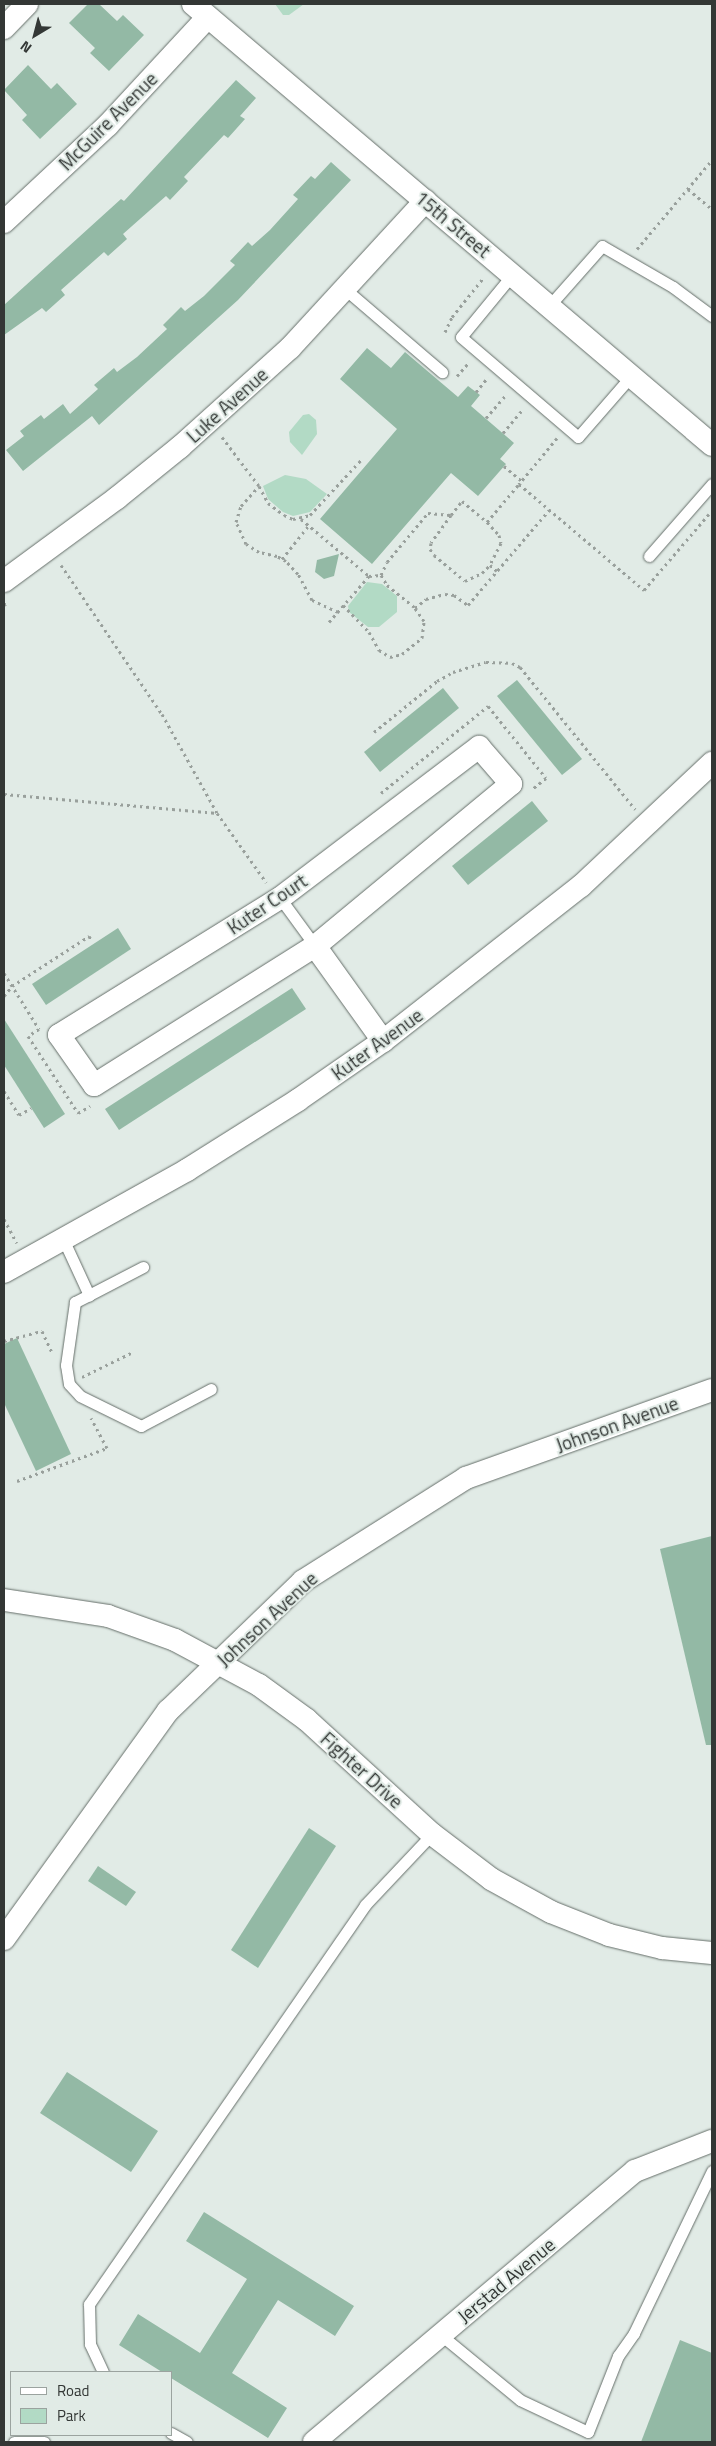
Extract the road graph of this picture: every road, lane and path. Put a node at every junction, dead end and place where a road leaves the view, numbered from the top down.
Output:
1 (27, 4) edge
2 (200, 10) edge
3 (4, 28) edge
4 (712, 160) edge
5 (688, 188) junction
6 (425, 201) junction
7 (712, 209) edge
8 (4, 222) edge
9 (644, 253) dead end
10 (485, 273) dead end
11 (512, 275) junction
12 (345, 289) junction
13 (549, 306) junction
14 (712, 316) edge
15 (445, 334) dead end
16 (462, 356) dead end
17 (475, 368) dead end
18 (442, 372) dead end
19 (481, 373) dead end
20 (631, 376) junction
21 (487, 378) junction
22 (493, 384) dead end
23 (500, 389) dead end
24 (476, 392) dead end
25 (506, 394) junction
26 (512, 399) dead end
27 (517, 404) dead end
28 (523, 409) junction
29 (530, 415) dead end
30 (486, 418) dead end
31 (227, 431) dead end
32 (503, 433) dead end
33 (551, 433) dead end
34 (221, 436) junction
35 (216, 441) dead end
36 (712, 445) edge
37 (362, 459) dead end
38 (504, 466) dead end
39 (520, 482) junction
40 (712, 484) edge
41 (259, 486) junction
42 (549, 510) junction
43 (712, 510) edge
44 (451, 515) junction
45 (302, 519) junction
46 (487, 522) junction
47 (309, 525) junction
48 (649, 556) dead end
49 (60, 558) junction
50 (282, 559) junction
51 (490, 565) junction
52 (53, 571) dead end
53 (497, 571) junction
54 (369, 576) junction
55 (381, 576) junction
56 (8, 590) edge
57 (4, 605) edge
58 (343, 605) junction
59 (415, 608) junction
60 (338, 612) junction
61 (329, 622) dead end
62 (374, 732) dead end
63 (712, 763) edge
64 (546, 778) dead end
65 (4, 794) edge
66 (523, 796) dead end
67 (217, 813) junction
68 (639, 814) dead end
69 (280, 898) junction
70 (92, 941) dead end
71 (314, 946) junction
72 (4, 973) edge
73 (12, 986) junction
74 (4, 996) edge
75 (40, 1029) dead end
76 (383, 1041) junction
77 (4, 1092) edge
78 (31, 1108) dead end
79 (4, 1219) edge
80 (64, 1241) junction
81 (11, 1251) dead end
82 (143, 1267) dead end
83 (4, 1272) edge
84 (89, 1295) junction
85 (211, 1389) dead end
86 (712, 1390) edge
87 (84, 1412) dead end
88 (18, 1481) dead end
89 (4, 1600) edge
90 (221, 1663) junction
91 (432, 1834) junction
92 (4, 1939) edge
93 (712, 1953) edge
94 (712, 2141) edge
95 (712, 2171) edge
96 (441, 2335) junction
97 (103, 2371) edge
98 (172, 2434) edge
99 (14, 2442) edge
100 (44, 2442) edge
101 (187, 2442) edge
102 (314, 2442) edge

1 - 3 street
2 - 6 street, 15th Street
2 - 8 street, McGuire Avenue
4 - 5 path
5 - 7 path
5 - 9 path
6 - 11 street, 15th Street
6 - 12 street, Luke Avenue
10 - 15 path
11 - 13 street, 15th Street
11 - 20 lane
12 - 18 lane
12 - 49 street, Luke Avenue
13 - 14 lane
13 - 20 street, 15th Street
16 - 17 path
19 - 21 path
20 - 36 street, 15th Street
21 - 22 path
21 - 24 path
23 - 25 path
25 - 26 path
25 - 30 path
27 - 28 path
28 - 29 path
28 - 32 path
31 - 34 path
33 - 39 path
34 - 35 path
34 - 41 path
37 - 45 path
38 - 39 path
39 - 42 path
39 - 46 path
40 - 48 lane
41 - 45 path
41 - 50 path
42 - 43 path
42 - 53 path
44 - 46 path
44 - 51 path
44 - 55 path
45 - 47 path
46 - 51 path
47 - 50 path
47 - 54 path
49 - 52 path
49 - 56 street, Luke Avenue
49 - 67 path
50 - 60 path
51 - 53 path
53 - 59 path
54 - 55 path
54 - 58 path
55 - 59 path
56 - 57 path
58 - 59 path
58 - 60 path
60 - 61 path
62 - 68 path
63 - 76 street, Kuter Avenue
64 - 66 path
65 - 67 path
67 - 69 path
69 - 71 lane
69 - 71 street, Kuter Court
69 - 71 street, Kuter Court
70 - 73 path
71 - 76 street
72 - 73 path
73 - 74 path
73 - 75 path
76 - 80 street, Kuter Avenue
77 - 78 path
79 - 81 path
80 - 83 street, Kuter Avenue
80 - 84 lane
82 - 84 lane
84 - 85 lane
86 - 90 street, Johnson Avenue
87 - 88 path
89 - 90 street, Fighter Drive
90 - 91 street, Fighter Drive
90 - 92 street, Johnson Avenue
91 - 93 street, Fighter Drive
91 - 97 lane
94 - 96 street, Jerstad Avenue
95 - 96 lane
96 - 102 street, Jerstad Avenue
98 - 101 lane
99 - 100 lane

